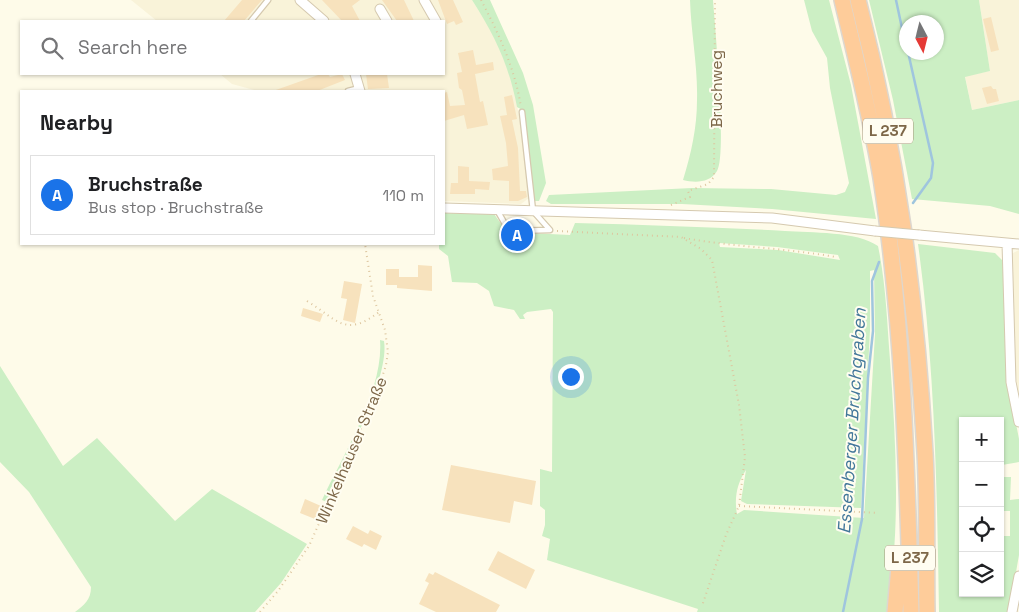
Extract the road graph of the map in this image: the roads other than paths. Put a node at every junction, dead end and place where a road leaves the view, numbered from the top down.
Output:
1 (268, 0) edge
2 (300, 0) edge
3 (424, 0) edge
4 (842, 0) edge
5 (858, 0) edge
6 (380, 10) dead end
7 (252, 20) edge
8 (323, 20) edge
9 (386, 20) edge
10 (435, 20) edge
11 (355, 75) edge
12 (360, 90) edge
13 (522, 112) road end
14 (445, 208) edge
15 (497, 210) junction
16 (533, 212) junction
17 (1007, 243) junction
18 (1019, 244) edge
19 (1019, 422) edge
20 (908, 504) junction
21 (1019, 576) edge
22 (927, 611) edge
23 (895, 612) edge
24 (911, 612) edge
25 (1012, 612) edge

1 - 7 lane
2 - 8 street
3 - 10 street
4 - 20 highway, L 237
5 - 22 highway, L 237
6 - 9 street
11 - 12 street
13 - 16 lane
14 - 15 street
15 - 16 street
15 - 16 lane
16 - 17 street, bridge
17 - 18 street
17 - 19 street
20 - 23 highway
20 - 24 highway, L 237
21 - 25 street

